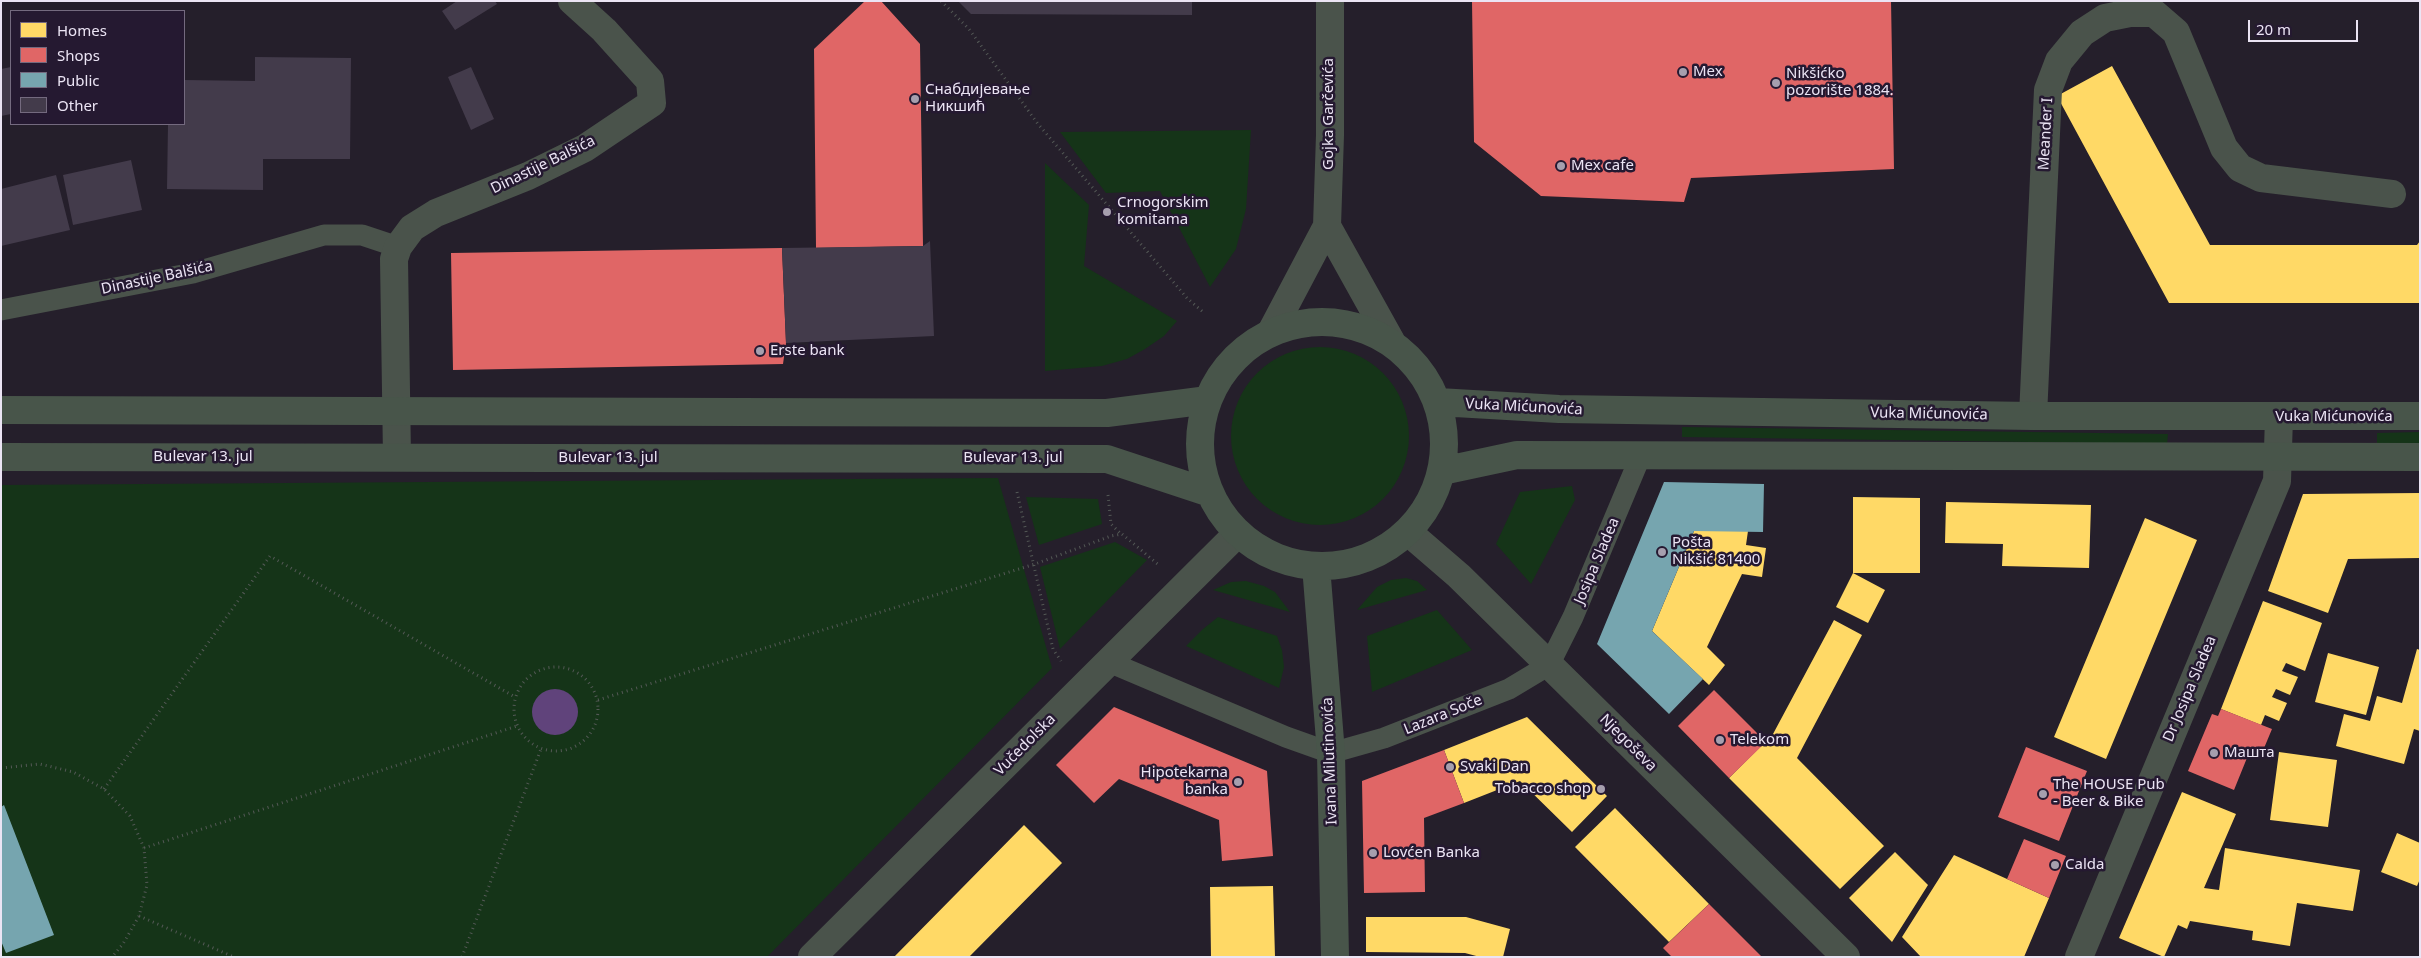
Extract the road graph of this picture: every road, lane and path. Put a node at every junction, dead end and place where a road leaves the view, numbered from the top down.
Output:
1 (572, 1) edge
2 (941, 1) edge
3 (1330, 1) edge
4 (2156, 7) edge
5 (2392, 194) dead end
6 (1327, 226) junction
7 (398, 247) junction
8 (1, 310) edge
9 (1203, 312) dead end
10 (1271, 332) junction
11 (1391, 341) junction
12 (1208, 400) junction
13 (1438, 402) junction
14 (1, 410) edge
15 (396, 410) junction
16 (2034, 416) junction
17 (2420, 416) edge
18 (2279, 417) junction
19 (1641, 455) junction
20 (2278, 456) junction
21 (2420, 456) edge
22 (1, 457) edge
23 (397, 458) junction
24 (1442, 471) junction
25 (1016, 487) dead end
26 (1107, 487) dead end
27 (1210, 493) junction
28 (1408, 532) junction
29 (1238, 533) junction
30 (1122, 534) junction
31 (1035, 564) junction
32 (1316, 566) junction
33 (1162, 568) dead end
34 (1109, 662) junction
35 (1550, 665) junction
36 (1064, 666) dead end
37 (515, 697) junction
38 (598, 700) junction
39 (517, 726) junction
40 (541, 749) junction
41 (1331, 753) junction
42 (1, 768) edge
43 (104, 788) junction
44 (144, 848) junction
45 (139, 916) junction
46 (112, 957) edge
47 (234, 957) edge
48 (462, 957) edge
49 (812, 957) edge
50 (1335, 957) edge
51 (1846, 957) edge
52 (2079, 957) edge

1 - 7 street, Dinastije Balšića
2 - 9 path
3 - 6 street, Gojka Garčevića
4 - 5 street, Meander I
4 - 16 street, Meander I
6 - 10 street
6 - 11 street
7 - 8 lane, Dinastije Balšića
7 - 15 street, Dinastije Balšića
10 - 11 main road
10 - 12 main road
11 - 13 main road
12 - 15 main road
12 - 27 main road
13 - 16 main road, Vuka Mićunovića
13 - 24 main road
14 - 15 main road
15 - 23 street, Dinastije Balšića
16 - 18 main road, Vuka Mićunovića
17 - 18 main road, Vuka Mićunovića
18 - 20 street, Dr Josipa Sladea
19 - 20 main road
19 - 24 main road
19 - 35 lane, Josipa Sladea
20 - 21 main road
20 - 52 street, Dr Josipa Sladea
22 - 23 main road, Bulevar 13. jul
23 - 27 main road, Bulevar 13. jul
24 - 28 main road
25 - 31 path
26 - 30 path
27 - 29 main road
28 - 32 main road
28 - 35 street, Njegoševa
29 - 32 main road
29 - 34 street, Vučedolska
30 - 31 path
30 - 33 path
31 - 36 path
31 - 38 path
32 - 41 main road, Ivana Milutinovića
34 - 41 lane
34 - 49 street, Vučedolska
35 - 41 lane, Lazara Soče
35 - 51 street, Njegoševa
37 - 38 path
37 - 39 path
37 - 43 path
38 - 40 path
39 - 40 path
39 - 44 path
40 - 48 path
41 - 50 main road, Ivana Milutinovića
42 - 43 path
43 - 44 path
44 - 45 path
45 - 46 path
45 - 47 path

